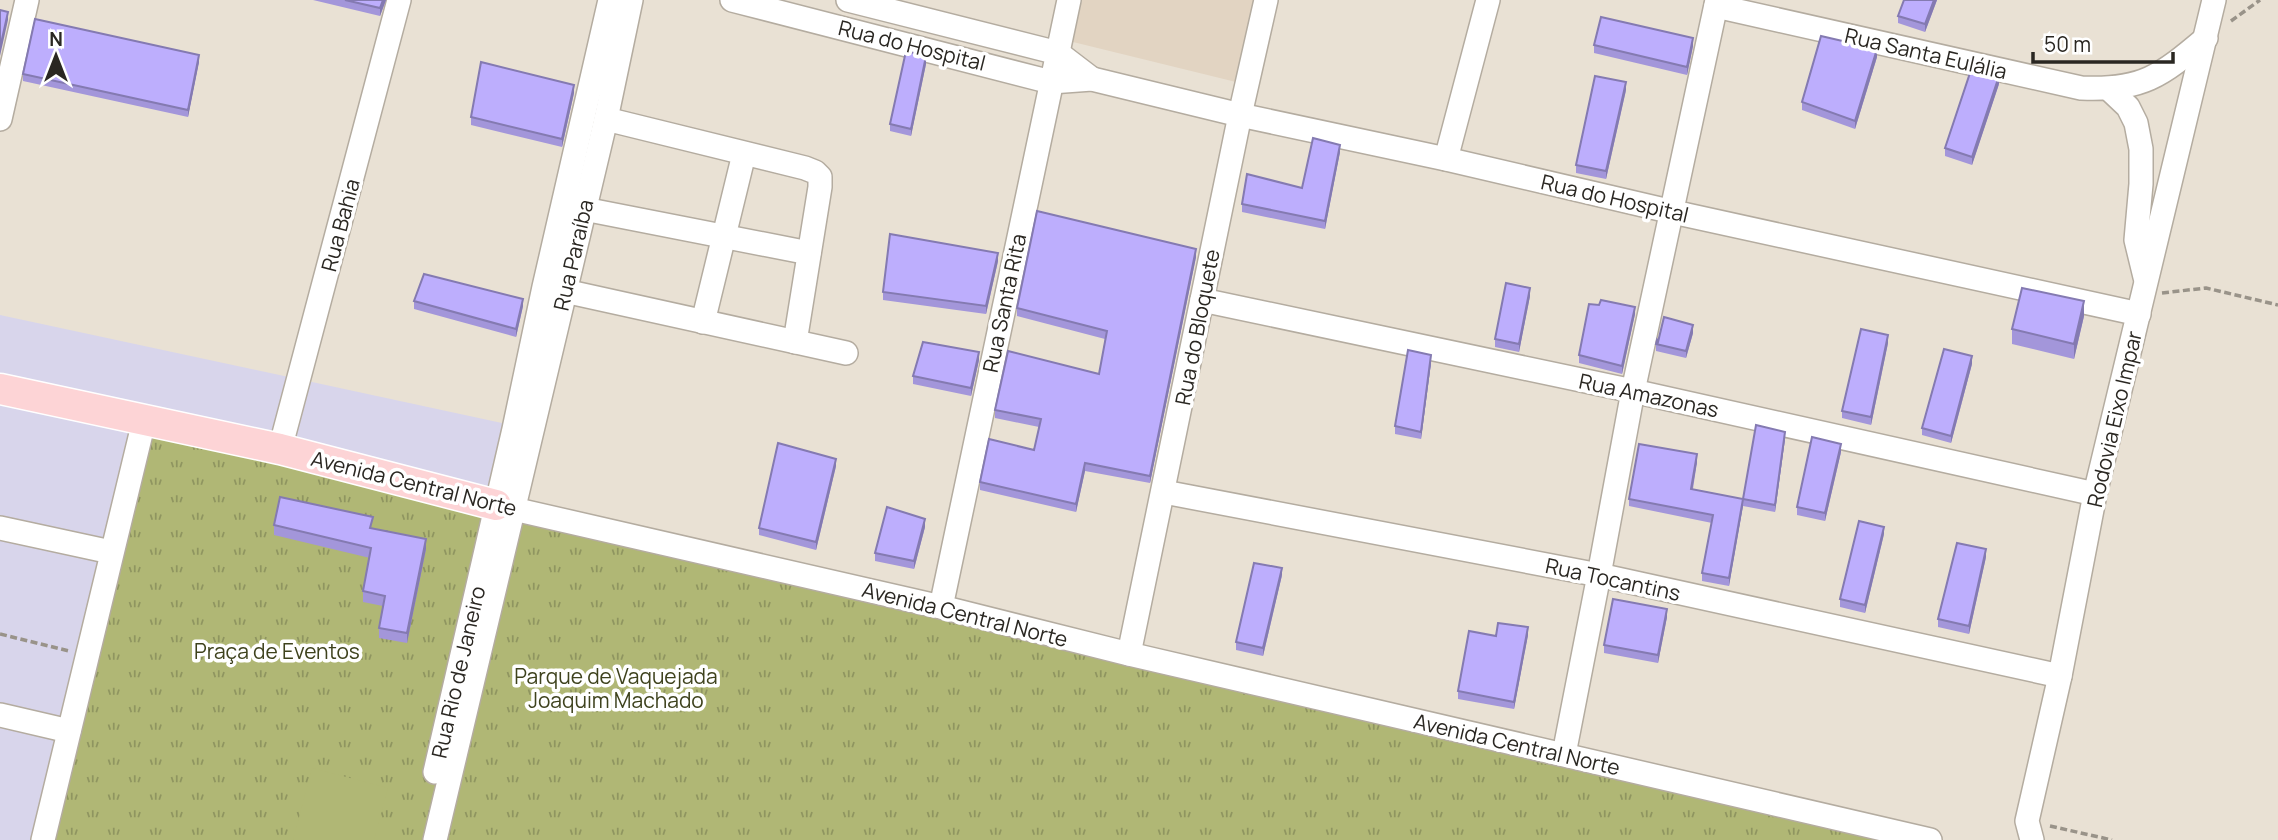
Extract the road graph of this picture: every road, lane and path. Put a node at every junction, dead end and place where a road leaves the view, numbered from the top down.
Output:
1 (27, 0) edge
2 (399, 0) edge
3 (610, 0) edge
4 (631, 0) edge
5 (732, 0) edge
6 (848, 0) edge
7 (1069, 0) edge
8 (1266, 0) edge
9 (1488, 0) edge
10 (2214, 0) edge
11 (2260, 0) edge
12 (1716, 3) edge
13 (2206, 38) junction
14 (1058, 53) junction
15 (1092, 79) junction
16 (1051, 82) junction
17 (2110, 90) junction
18 (1240, 115) junction
19 (0, 119) edge
20 (606, 119) junction
21 (744, 154) junction
22 (1446, 159) junction
23 (584, 209) junction
24 (1673, 212) junction
25 (724, 237) junction
26 (809, 253) junction
27 (554, 289) junction
28 (2142, 297) junction
29 (1202, 300) junction
30 (2278, 305) edge
31 (703, 322) junction
32 (795, 342) junction
33 (846, 353) dead end
34 (0, 389) edge
35 (1633, 391) junction
36 (144, 421) junction
37 (280, 449) junction
38 (1164, 492) junction
39 (2095, 494) junction
40 (505, 507) junction
41 (0, 528) edge
42 (111, 552) junction
43 (1599, 575) junction
44 (941, 607) junction
45 (0, 635) edge
46 (1129, 654) junction
47 (86, 655) junction
48 (2060, 676) junction
49 (0, 715) edge
50 (69, 731) junction
51 (1564, 754) junction
52 (2030, 831) edge
53 (43, 840) edge
54 (419, 840) edge
55 (435, 840) edge
56 (1930, 840) edge
57 (2112, 840) edge

1 - 19 street
2 - 37 street, Rua Bahia
3 - 27 street, Rua Paraíba
4 - 20 street, Rua Paraíba
5 - 16 street, Rua do Hospital
6 - 14 street, Rua do Hospital
7 - 14 street, Rua Santa Rita
8 - 18 street, Rua do Bloquete
9 - 22 street
10 - 13 street, Rodovia Eixo Impar
11 - 13 path
12 - 17 street, Rua Santa Eulália
12 - 24 street
13 - 17 street, Rua Santa Eulália
13 - 28 street, Rodovia Eixo Impar
14 - 15 street, Rua do Hospital
14 - 16 street, Rua Santa Rita
15 - 16 street, Rua do Hospital
15 - 18 street, Rua do Hospital
16 - 44 street, Rua Santa Rita
17 - 28 street
18 - 22 street, Rua do Hospital
18 - 29 street, Rua do Bloquete
20 - 21 street
20 - 23 street, Rua Paraíba
21 - 25 street
21 - 26 street
22 - 24 street, Rua do Hospital
23 - 25 street
23 - 27 street, Rua Paraíba
24 - 28 street, Rua do Hospital
24 - 35 street
25 - 26 street
25 - 31 street
26 - 32 street
27 - 31 street
27 - 40 street, Rua Paraíba
28 - 30 path
28 - 39 street, Rodovia Eixo Impar
29 - 35 street, Rua Amazonas
29 - 38 street, Rua do Bloquete
31 - 32 street
32 - 33 street
34 - 36 main road, Avenida Central Norte
35 - 39 street, Rua Amazonas
35 - 43 street
36 - 37 main road, Avenida Central Norte
36 - 42 street
37 - 40 main road, Avenida Central Norte
38 - 43 street, Rua Tocantins
38 - 46 street, Rua do Bloquete
39 - 48 street, Rodovia Eixo Impar
40 - 44 street, Avenida Central Norte
40 - 54 street, Rua Rio de Janeiro
40 - 55 street, Rua Rio de Janeiro
41 - 42 street
42 - 47 street
43 - 48 street, Rua Tocantins
43 - 51 street
44 - 46 street, Avenida Central Norte
45 - 47 path
46 - 51 street, Avenida Central Norte
47 - 50 street
48 - 52 street, Rodovia Eixo Impar
49 - 50 street
50 - 53 street
51 - 56 street, Avenida Central Norte
52 - 57 path

